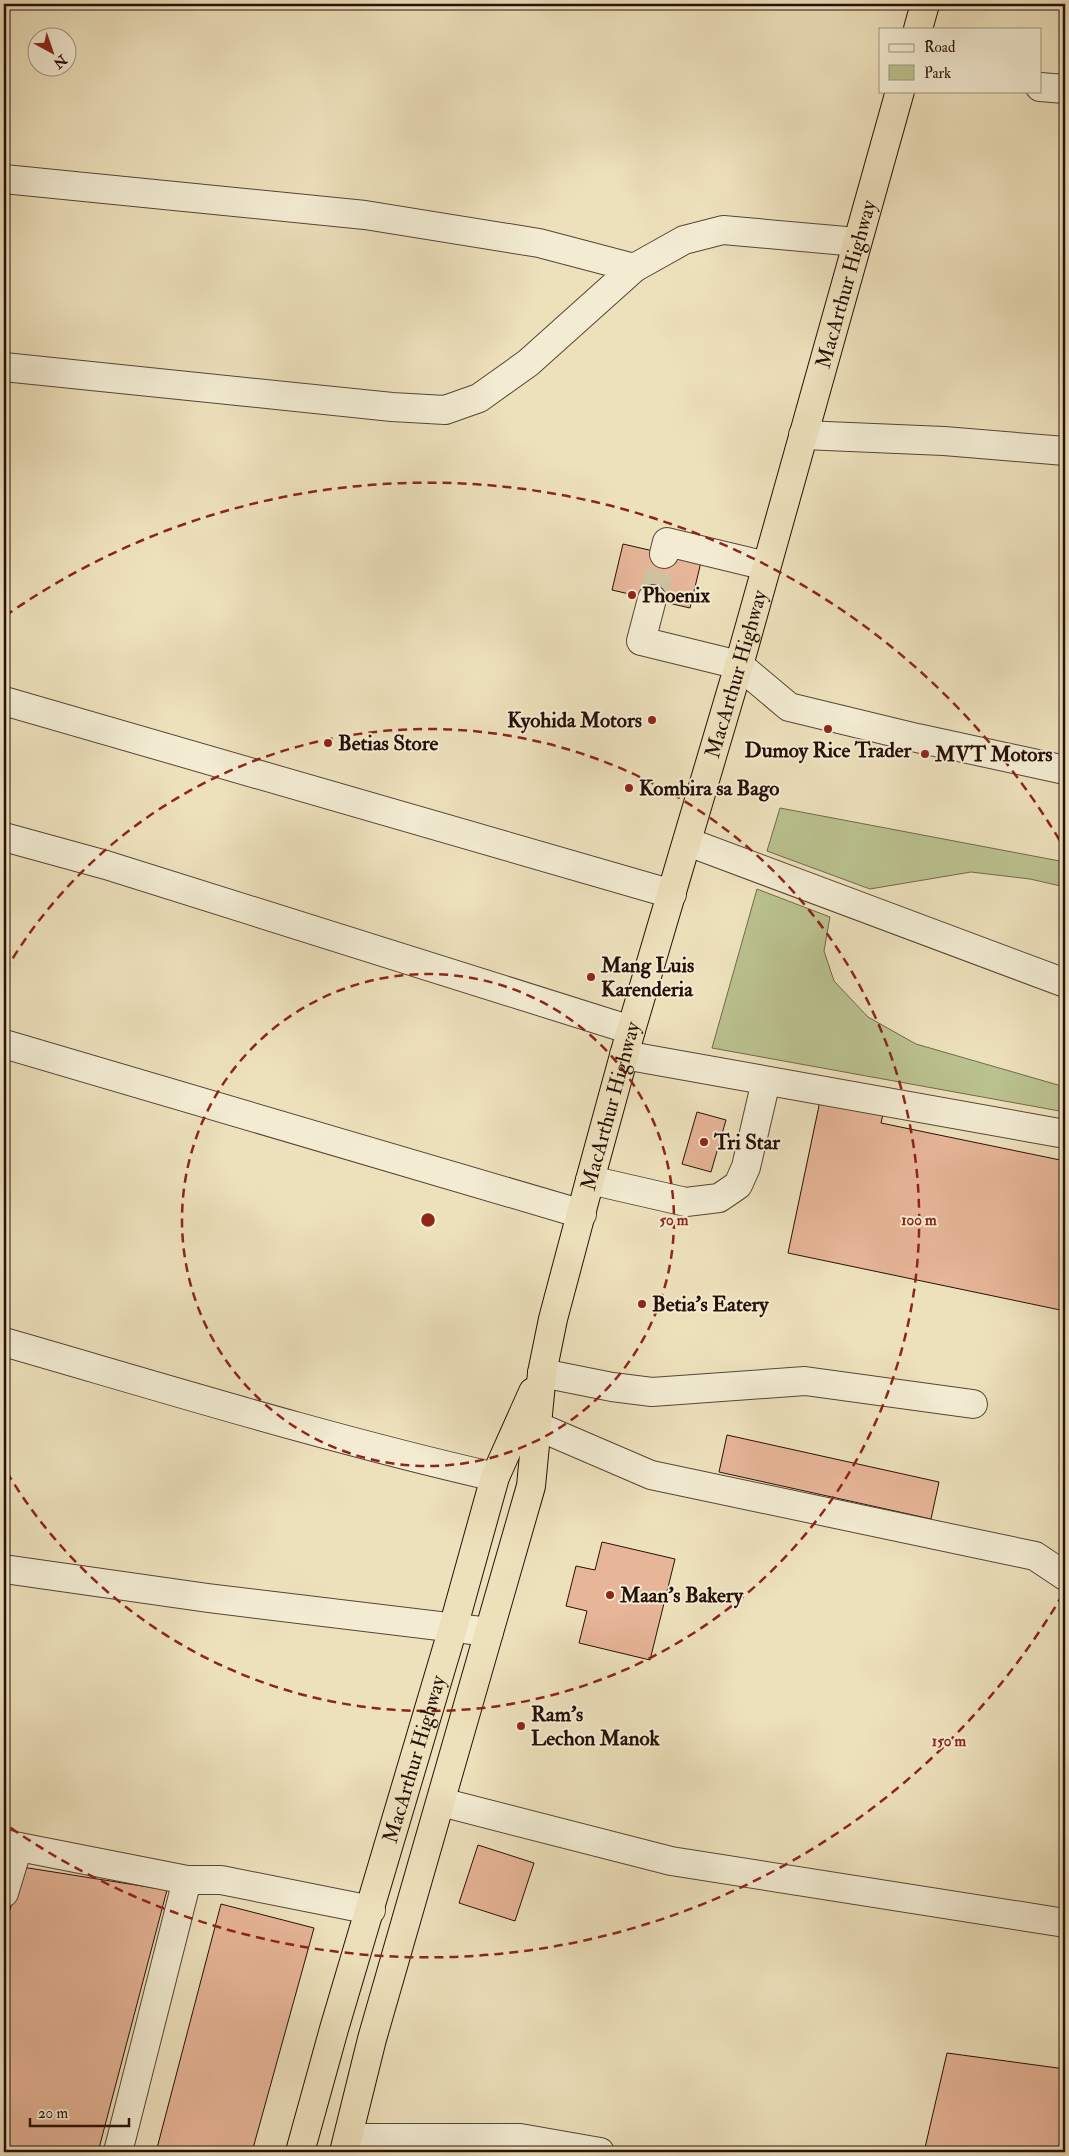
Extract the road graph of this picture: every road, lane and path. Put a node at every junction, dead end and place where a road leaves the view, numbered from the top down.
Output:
1 (925, 4) edge
2 (918, 28) edge
3 (1042, 87) edge
4 (1065, 89) edge
5 (900, 92) edge
6 (4, 179) edge
7 (857, 242) junction
8 (634, 268) junction
9 (4, 367) edge
10 (803, 436) junction
11 (1065, 451) edge
12 (664, 554) dead end
13 (766, 566) junction
14 (652, 600) tunnel mouth
15 (739, 665) junction
16 (4, 701) edge
17 (1065, 770) edge
18 (4, 837) edge
19 (688, 842) junction
20 (672, 894) junction
21 (1065, 983) edge
22 (628, 1043) junction
23 (4, 1044) edge
24 (766, 1081) junction
25 (1065, 1134) edge
26 (590, 1180) junction
27 (582, 1214) junction
28 (4, 1342) edge
29 (542, 1373) junction
30 (973, 1404) dead end
31 (537, 1426) junction
32 (495, 1477) junction
33 (4, 1569) edge
34 (1065, 1576) edge
35 (453, 1628) junction
36 (489, 1632) junction
37 (441, 1802) junction
38 (11, 1845) edge
39 (186, 1880) junction
40 (4, 1893) edge
41 (371, 1910) junction
42 (1065, 1923) edge
43 (346, 2145) edge
44 (118, 2152) edge
45 (300, 2152) edge
46 (600, 2152) edge

1 - 2 highway
3 - 4 street
5 - 7 highway, MacArthur Highway
6 - 8 street
7 - 8 street
7 - 10 highway, MacArthur Highway
8 - 9 street
10 - 11 street
10 - 13 highway, MacArthur Highway
12 - 13 street
13 - 15 highway, MacArthur Highway
14 - 15 street
15 - 17 street
15 - 19 highway, MacArthur Highway
16 - 20 street
18 - 22 street
19 - 20 highway, MacArthur Highway
19 - 21 street
20 - 22 highway, MacArthur Highway
22 - 24 street
22 - 26 highway, MacArthur Highway
23 - 27 street
24 - 25 street
24 - 26 street
26 - 27 highway, MacArthur Highway
27 - 29 highway, MacArthur Highway
28 - 32 street
29 - 30 street
29 - 31 highway, MacArthur Highway
29 - 32 highway, MacArthur Highway
31 - 34 street
31 - 36 highway, MacArthur Highway
32 - 35 highway, MacArthur Highway
33 - 35 street
35 - 36 street
35 - 41 highway, MacArthur Highway
36 - 37 highway, MacArthur Highway
37 - 42 street
37 - 43 highway, MacArthur Highway
38 - 39 street
38 - 40 street
39 - 41 street
39 - 44 street
41 - 45 highway, MacArthur Highway
43 - 46 street

